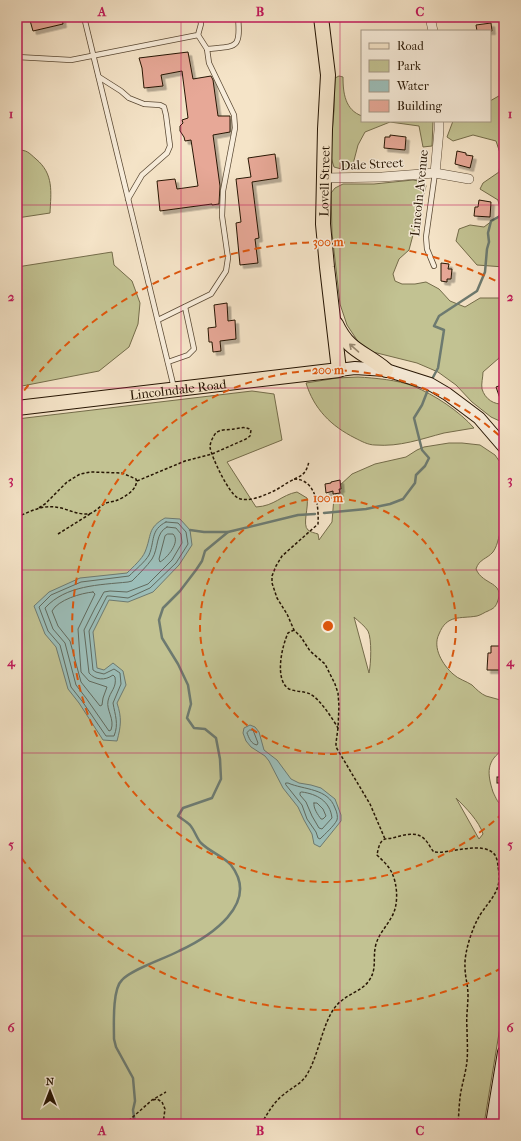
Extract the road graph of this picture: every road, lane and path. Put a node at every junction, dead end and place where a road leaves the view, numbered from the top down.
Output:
1 (84, 17) edge
2 (200, 17) edge
3 (238, 17) edge
4 (321, 17) edge
5 (430, 17) edge
6 (433, 30) edge
7 (198, 35) junction
8 (207, 49) junction
9 (94, 55) junction
10 (17, 57) edge
11 (99, 77) junction
12 (438, 122) edge
13 (435, 173) junction
14 (324, 178) junction
15 (469, 179) dead end
16 (128, 199) junction
17 (434, 266) dead end
18 (185, 307) junction
19 (332, 310) junction
20 (158, 320) junction
21 (168, 362) junction
22 (339, 370) junction
23 (386, 370) junction
24 (174, 390) junction
25 (17, 408) edge
26 (503, 445) edge
27 (212, 454) junction
28 (309, 461) dead end
29 (294, 479) junction
30 (137, 481) junction
31 (37, 509) junction
32 (90, 514) junction
33 (17, 516) edge
34 (58, 534) dead end
35 (294, 630) junction
36 (338, 728) junction
37 (385, 839) junction
38 (504, 1052) edge
39 (166, 1092) dead end
40 (152, 1100) junction
41 (125, 1124) edge
42 (164, 1124) edge
43 (262, 1124) edge
44 (458, 1124) edge
45 (492, 1124) edge

1 - 9 lane
2 - 7 lane
3 - 8 lane
4 - 14 main road, Lovell Street
5 - 6 street
7 - 8 lane
7 - 9 lane
8 - 18 lane
9 - 10 lane
9 - 11 lane
11 - 16 lane
11 - 16 lane
12 - 13 street, Lincoln Avenue
13 - 14 street, Dale Street
13 - 15 street, Dale Street
13 - 17 lane, Lincoln Avenue
14 - 19 main road, Lovell Street
16 - 20 lane
18 - 20 lane
18 - 21 lane
19 - 22 main road, Lovell Street
23 -> 19 main road
20 - 21 lane
21 - 24 lane
22 - 23 main road
22 - 24 main road, Lincolndale Road
23 - 26 main road
24 - 25 main road, Lincolndale Road
27 - 27 path
27 - 29 path
27 - 30 path
28 - 29 path
29 - 35 path
30 - 31 path
30 - 32 path
31 - 32 path
31 - 33 path
32 - 34 path
35 - 36 path
35 - 36 path
36 - 37 path
37 - 43 path
37 - 44 path
38 - 45 main road
39 - 40 path
40 - 41 path
40 - 42 path

